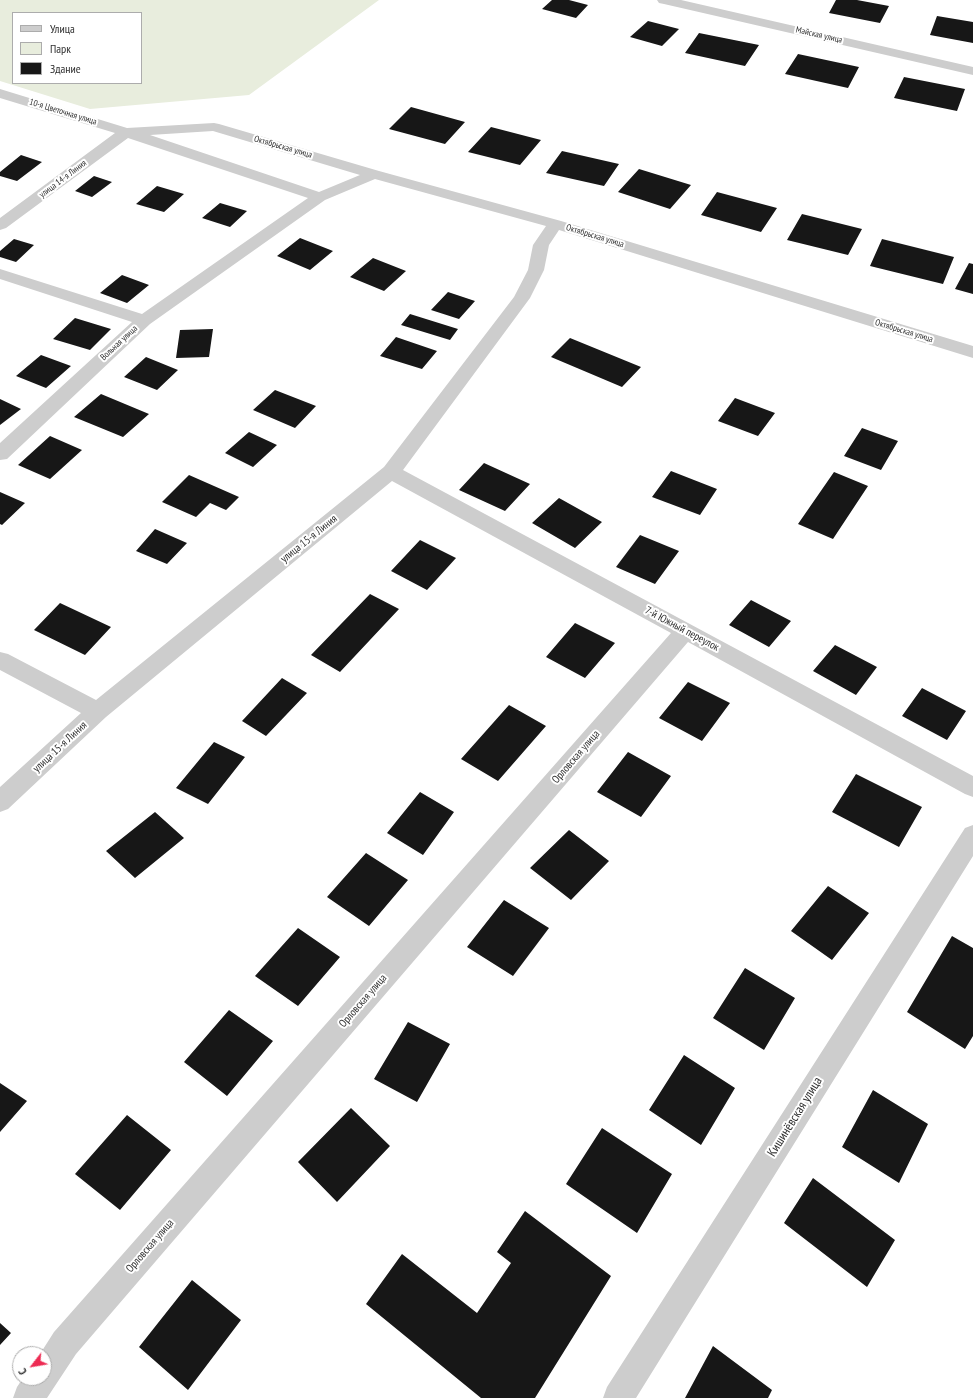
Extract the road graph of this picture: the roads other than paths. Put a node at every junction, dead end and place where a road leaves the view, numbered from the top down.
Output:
1 (664, 0) edge
2 (973, 71) edge
3 (0, 93) edge
4 (126, 132) junction
5 (374, 174) junction
6 (320, 197) junction
7 (555, 224) junction
8 (0, 226) edge
9 (0, 274) edge
10 (144, 320) junction
11 (973, 352) edge
12 (0, 454) edge
13 (391, 472) junction
14 (686, 631) junction
15 (0, 660) edge
16 (98, 711) junction
17 (973, 787) edge
18 (0, 802) edge
19 (973, 835) edge
20 (52, 1363) edge
21 (36, 1386) edge
22 (28, 1398) edge
23 (618, 1398) edge

1 - 2 street, Майская улица
3 - 4 street, 10-я Цветочная улица
4 - 5 street, Октябрьская улица
4 - 6 street, 10-я Цветочная улица
4 - 8 street, улица 14-я Линия
5 - 6 street
5 - 7 street, Октябрьская улица
6 - 10 street
7 - 11 street, Октябрьская улица
7 - 13 street, улица 15-я Линия
9 - 10 street, Вольная улица
10 - 12 street, Вольная улица
13 - 14 street, 7-й Южный переулок
13 - 16 street, улица 15-я Линия
14 - 17 street, 7-й Южный переулок
14 - 20 street, Орловская улица
15 - 16 street
16 - 18 street, улица 15-я Линия
19 - 23 street, Кишинёвская улица
21 - 22 street

